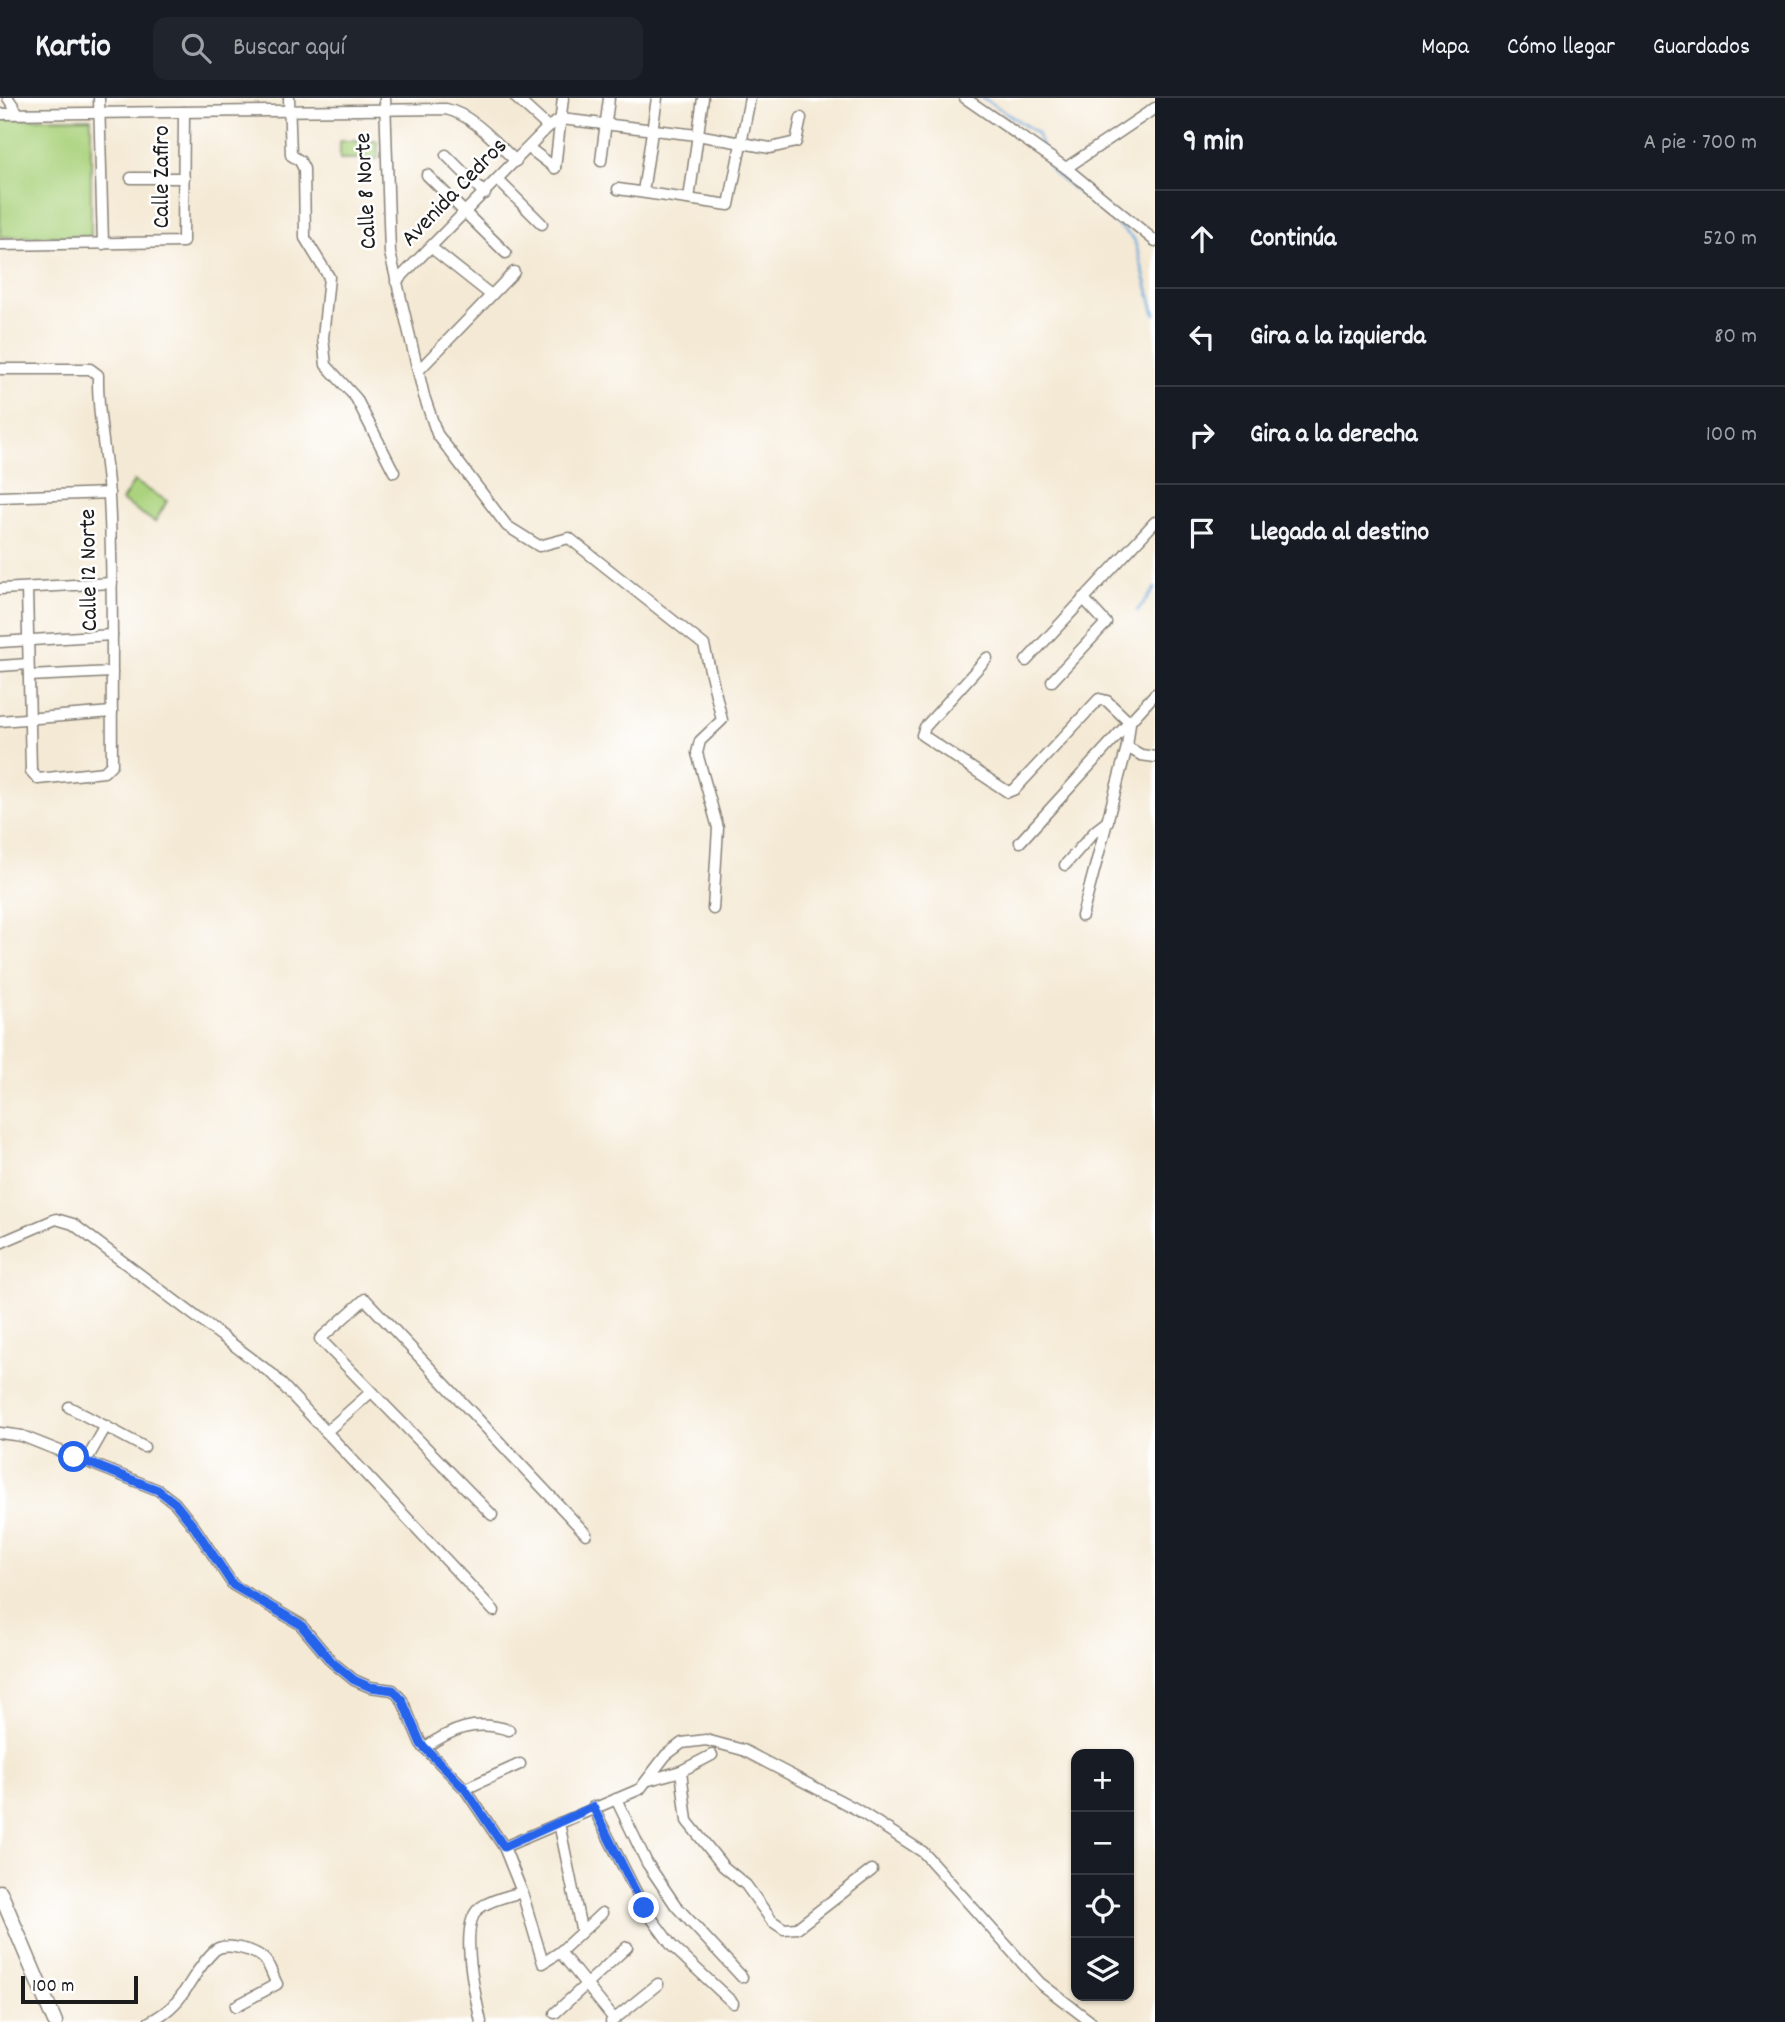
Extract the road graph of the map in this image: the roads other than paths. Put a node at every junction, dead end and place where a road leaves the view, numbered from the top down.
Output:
1 (8, 98) edge
2 (99, 98) edge
3 (208, 98) edge
4 (246, 98) edge
5 (289, 98) edge
6 (563, 98) edge
7 (609, 98) edge
8 (657, 98) edge
9 (703, 98) edge
10 (750, 98) edge
11 (965, 98) edge
12 (519, 99) edge
13 (385, 104) edge
14 (1155, 108) edge
15 (290, 111) junction
16 (184, 112) junction
17 (210, 112) junction
18 (248, 112) junction
19 (18, 113) junction
20 (99, 113) junction
21 (0, 114) edge
22 (801, 118) dead end
23 (561, 119) junction
24 (606, 122) junction
25 (548, 127) junction
26 (652, 129) junction
27 (697, 135) junction
28 (743, 143) junction
29 (529, 148) junction
30 (446, 155) dead end
31 (516, 161) junction
32 (601, 162) dead end
33 (1066, 168) junction
34 (426, 175) dead end
35 (131, 178) dead end
36 (184, 178) junction
37 (498, 180) junction
38 (618, 189) dead end
39 (643, 192) junction
40 (485, 194) junction
41 (689, 199) junction
42 (466, 214) junction
43 (542, 224) dead end
44 (1155, 242) edge
45 (103, 244) junction
46 (0, 245) edge
47 (433, 248) junction
48 (506, 253) dead end
49 (514, 272) dead end
50 (396, 282) junction
51 (491, 295) junction
52 (0, 369) edge
53 (419, 370) junction
54 (394, 472) dead end
55 (109, 493) junction
56 (0, 497) edge
57 (1155, 522) edge
58 (112, 583) junction
59 (27, 587) junction
60 (0, 589) edge
61 (1083, 598) junction
62 (112, 635) junction
63 (27, 640) junction
64 (0, 642) edge
65 (987, 658) dead end
66 (1026, 661) dead end
67 (0, 666) edge
68 (29, 670) junction
69 (112, 672) junction
70 (1052, 681) dead end
71 (1155, 694) edge
72 (112, 712) junction
73 (30, 719) junction
74 (0, 721) edge
75 (1129, 723) junction
76 (1127, 747) junction
77 (1155, 757) edge
78 (1108, 821) junction
79 (1020, 842) dead end
80 (1065, 865) dead end
81 (713, 909) dead end
82 (1082, 916) dead end
83 (0, 1243) edge
84 (370, 1392) junction
85 (69, 1407) dead end
86 (109, 1427) junction
87 (326, 1432) junction
88 (0, 1433) edge
89 (144, 1447) dead end
90 (90, 1463) junction
91 (492, 1515) dead end
92 (586, 1534) dead end
93 (494, 1611) dead end
94 (509, 1730) dead end
95 (424, 1748) junction
96 (712, 1755) dead end
97 (520, 1764) dead end
98 (681, 1771) junction
99 (649, 1780) junction
100 (465, 1789) junction
101 (616, 1799) junction
102 (593, 1807) junction
103 (559, 1823) junction
104 (504, 1847) junction
105 (872, 1870) dead end
106 (0, 1892) edge
107 (522, 1892) junction
108 (602, 1913) dead end
109 (0, 1917) edge
110 (581, 1929) junction
111 (627, 1947) dead end
112 (560, 1952) junction
113 (742, 1977) dead end
114 (658, 1984) dead end
115 (587, 1987) junction
116 (733, 2003) dead end
117 (236, 2006) dead end
118 (555, 2013) dead end
119 (612, 2021) edge
120 (45, 2022) edge
121 (55, 2022) edge
122 (149, 2022) edge
123 (481, 2022) edge
124 (1091, 2022) edge

1 - 19 street
2 - 20 street
3 - 17 street
4 - 18 street
5 - 15 street
6 - 23 street
7 - 24 street
8 - 26 street
9 - 27 street
10 - 28 street
11 - 33 street
12 - 25 street
13 - 15 street
13 - 31 street
13 - 50 street, Calle 8 Norte
14 - 33 street
15 - 18 street
15 - 54 street
16 - 17 street
16 - 20 street
16 - 36 street, Calle Zafiro
17 - 18 street
19 - 20 street
19 - 21 street
20 - 45 street
22 - 28 street
23 - 24 street
23 - 25 street, Avenida Cedros
23 - 29 street
24 - 26 street
24 - 32 street
25 - 29 street, Avenida Cedros
26 - 27 street
26 - 39 street
27 - 28 street
27 - 41 street
28 - 41 street
29 - 31 street, Avenida Cedros
30 - 40 street
31 - 37 street, Avenida Cedros
33 - 44 street
34 - 42 street
35 - 36 street
36 - 45 street, Calle Zafiro
37 - 40 street, Avenida Cedros
37 - 43 street
38 - 39 street
39 - 41 street
40 - 42 street, Avenida Cedros
42 - 47 street, Avenida Cedros
42 - 48 street
45 - 46 street
47 - 50 street, Avenida Cedros
47 - 51 street
49 - 51 street
50 - 53 street, Calle 8 Norte
51 - 53 street
52 - 55 street, Calle 12 Norte
53 - 81 street, Calle 8 Norte
55 - 56 street
55 - 58 street, Calle 12 Norte
57 - 61 street
58 - 59 street
58 - 62 street, Calle 12 Norte
59 - 60 street
59 - 63 street
61 - 66 street
61 - 70 street
62 - 63 street
62 - 69 street, Calle 12 Norte
63 - 64 street
63 - 68 street
65 - 75 street
67 - 68 street
68 - 69 street
68 - 73 street
69 - 72 street, Calle 12 Norte
71 - 75 street
72 - 73 street
72 - 73 street, Calle 12 Norte
73 - 74 street
75 - 76 street
75 - 79 street
76 - 77 street
76 - 78 street
78 - 80 street
78 - 82 street
83 - 87 street
84 - 87 street
84 - 91 street
84 - 92 street
85 - 86 street
86 - 89 street
86 - 90 street
87 - 93 street
88 - 90 street
90 - 95 street
94 - 95 street
95 - 100 street
96 - 98 street
97 - 100 street
98 - 99 street
98 - 105 street
99 - 101 street
99 - 124 street
100 - 104 street
101 - 102 street
101 - 113 street
102 - 103 street
102 - 116 street
103 - 104 street
103 - 110 street
104 - 107 street
106 - 121 main road
107 - 112 street
107 - 123 street
108 - 110 street
109 - 120 main road
110 - 112 street
111 - 115 street
112 - 115 street
114 - 119 street
115 - 118 street
115 - 119 street
117 - 122 street

